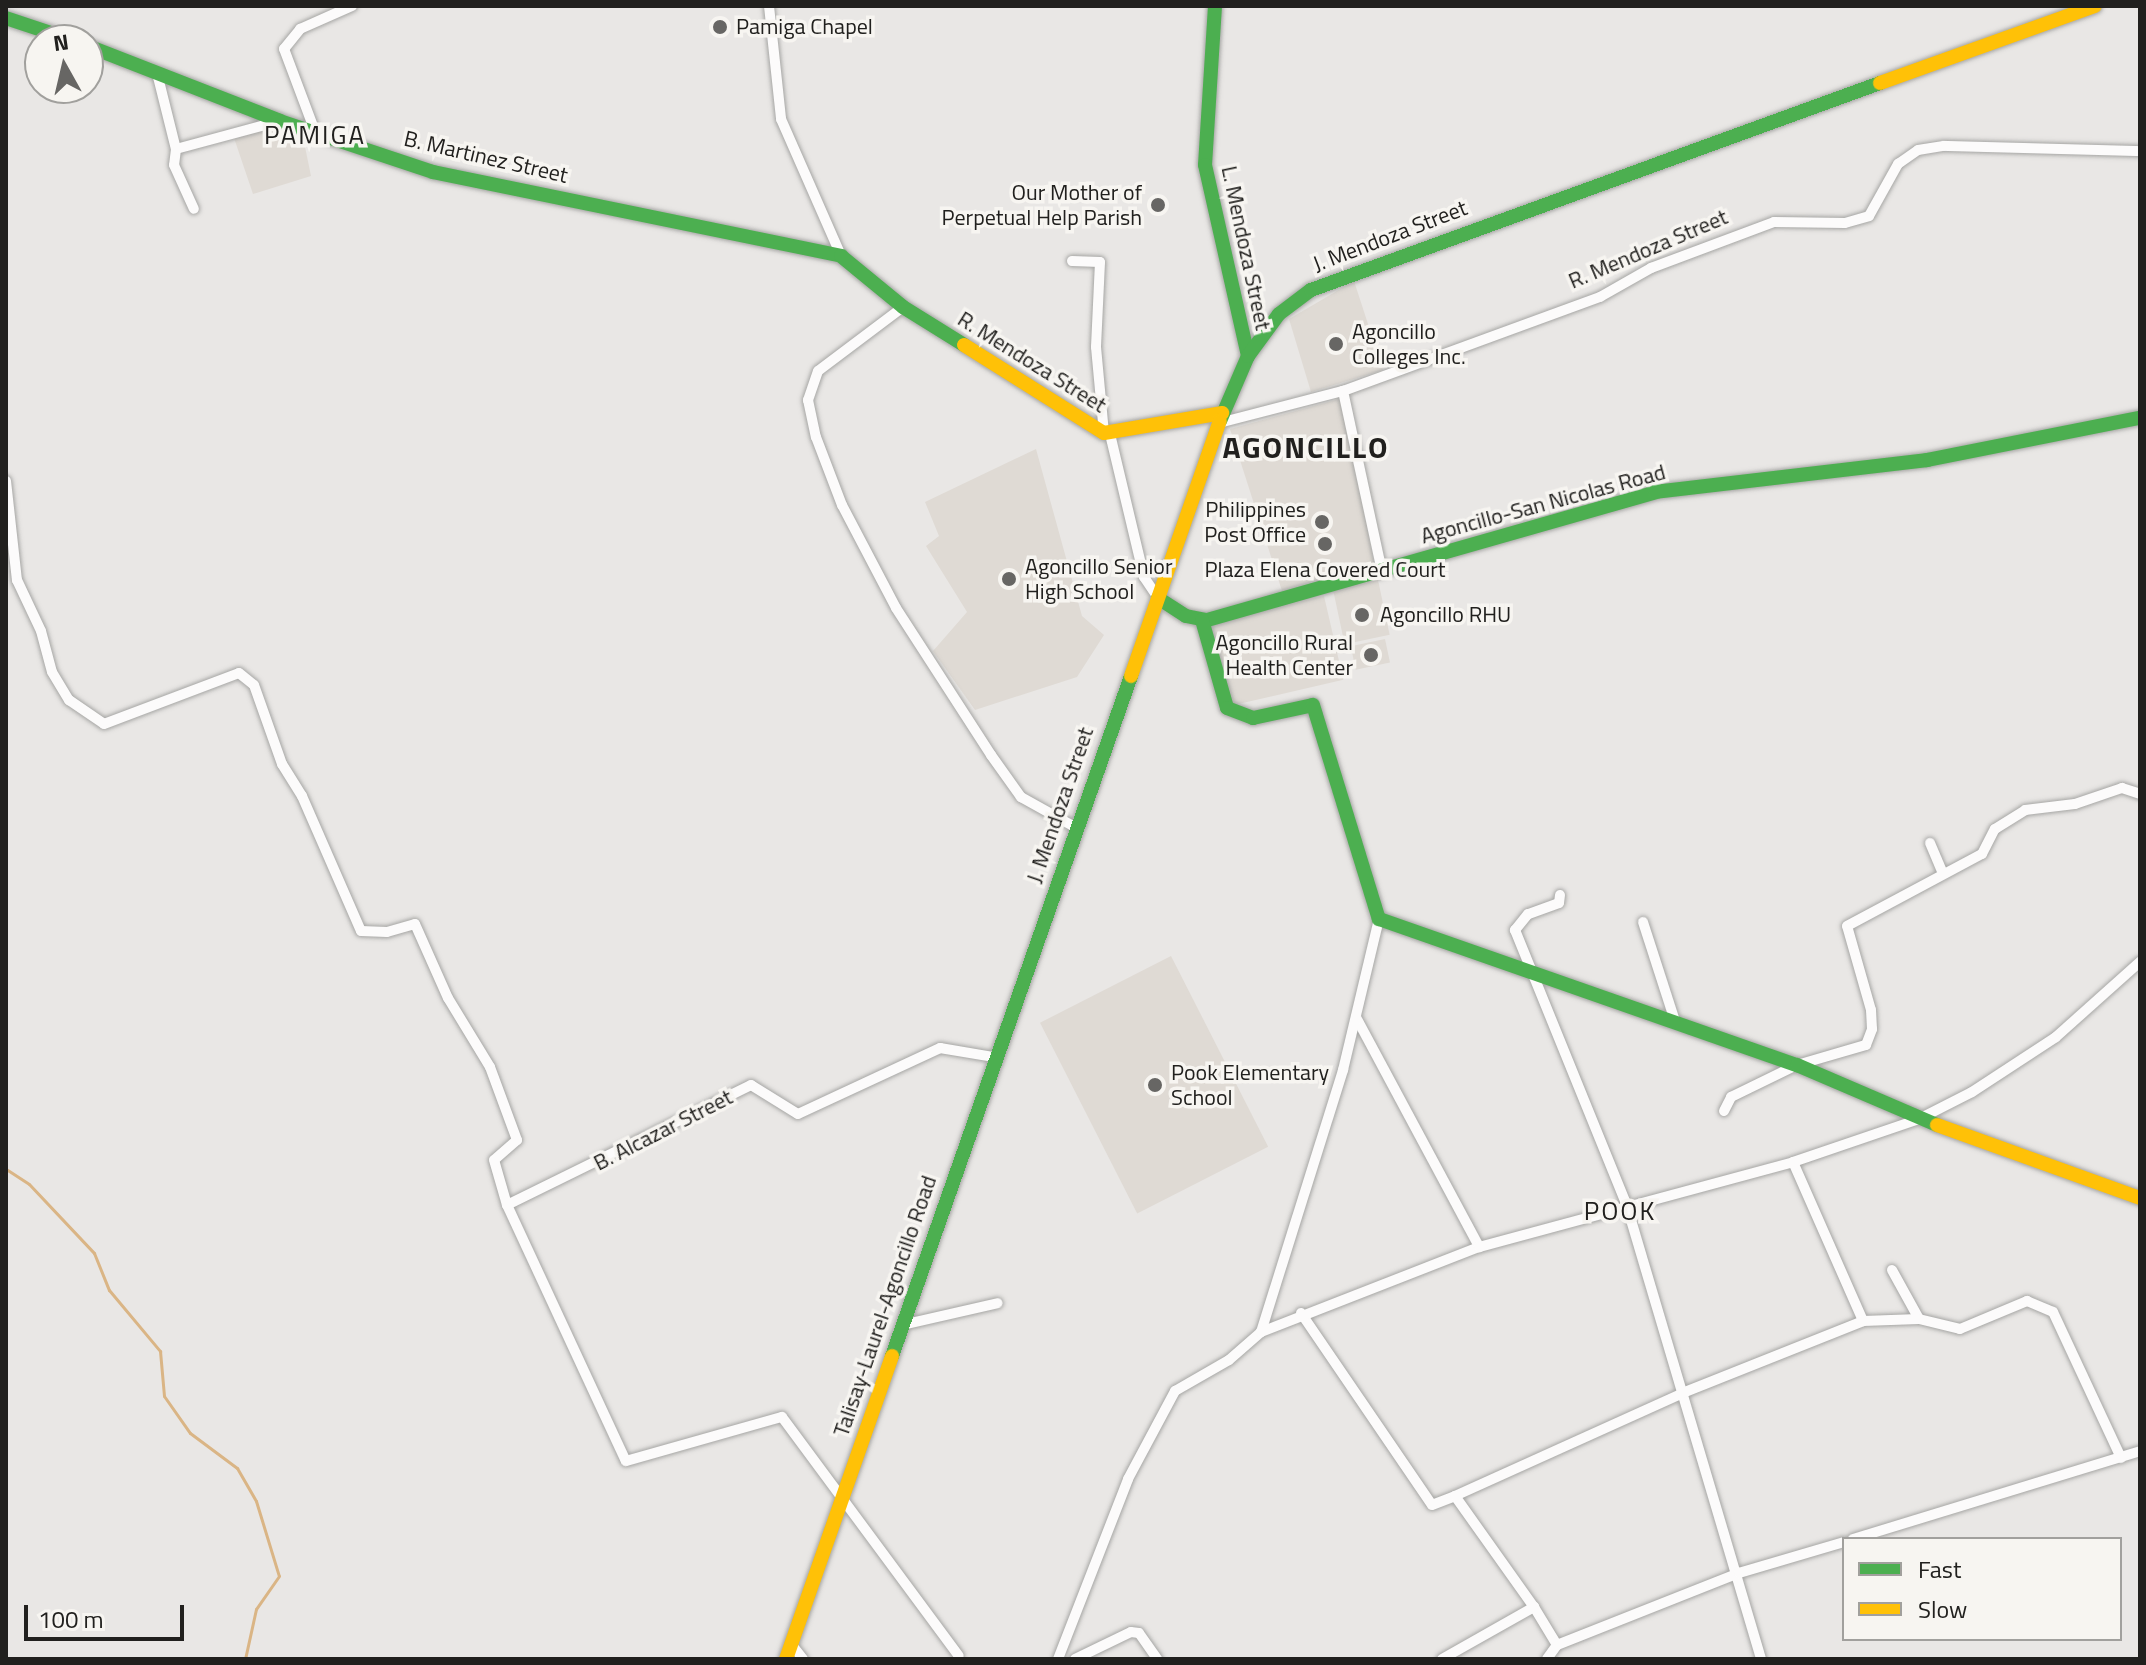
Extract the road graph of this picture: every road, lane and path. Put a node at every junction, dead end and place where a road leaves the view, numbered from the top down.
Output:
1 (352, 6) edge
2 (769, 6) edge
3 (1215, 6) edge
4 (2095, 6) edge
5 (104, 52) edge
6 (157, 73) junction
7 (280, 121) junction
8 (316, 134) junction
9 (176, 149) junction
10 (2140, 151) edge
11 (194, 209) dead end
12 (841, 256) junction
13 (1072, 261) dead end
14 (903, 307) junction
15 (1248, 356) junction
16 (1343, 391) junction
17 (1221, 418) junction
18 (2140, 418) edge
19 (1107, 434) junction
20 (6, 481) edge
21 (1382, 571) junction
22 (1158, 598) junction
23 (1202, 620) junction
24 (2140, 794) edge
25 (1075, 827) junction
26 (1930, 843) dead end
27 (1943, 873) junction
28 (1560, 895) dead end
29 (1379, 919) junction
30 (1643, 922) dead end
31 (2140, 962) edge
32 (1026, 968) joint
33 (1534, 972) junction
34 (1357, 1019) junction
35 (1675, 1021) junction
36 (994, 1057) junction
37 (1797, 1065) junction
38 (1724, 1111) dead end
39 (1919, 1119) junction
40 (1793, 1162) junction
41 (2140, 1198) edge
42 (1626, 1203) junction
43 (507, 1205) junction
44 (1479, 1247) junction
45 (1892, 1270) dead end
46 (998, 1303) dead end
47 (1301, 1313) junction
48 (1919, 1319) junction
49 (1863, 1321) junction
50 (902, 1325) junction
51 (1261, 1332) junction
52 (1685, 1392) junction
53 (2140, 1451) edge
54 (2121, 1458) junction
55 (1455, 1496) junction
56 (841, 1502) junction
57 (1860, 1537) edge
58 (1842, 1543) edge
59 (1739, 1573) junction
60 (1534, 1607) junction
61 (1557, 1645) junction
62 (789, 1652) edge
63 (958, 1658) edge
64 (803, 1659) edge
65 (1058, 1659) edge
66 (1075, 1659) edge
67 (1157, 1659) edge
68 (1442, 1659) edge
69 (1547, 1659) edge
70 (1761, 1659) edge

1 - 8 street
2 - 12 street
3 - 15 main road, L. Mendoza Street
4 - 15 main road, J. Mendoza Street
5 - 6 main road, B. Martinez Street
6 - 7 main road, B. Martinez Street
6 - 9 street
7 - 8 main road, B. Martinez Street
7 - 9 street
8 - 12 main road, B. Martinez Street
9 - 11 street
10 - 16 street, R. Mendoza Street
12 - 14 main road, R. Mendoza Street
13 - 19 street
14 - 19 main road, R. Mendoza Street
14 - 25 street
15 - 17 main road, J. Mendoza Street
16 - 17 street, R. Mendoza Street
16 - 21 street
17 - 19 main road, R. Mendoza Street
17 - 22 main road, J. Mendoza Street
18 - 21 main road, Agoncillo-San Nicolas Road
19 - 22 street
20 - 43 street
21 - 23 main road, Agoncillo-San Nicolas Road
22 - 23 main road
22 - 25 main road, J. Mendoza Street
23 - 29 main road
24 - 27 street
25 - 32 main road, J. Mendoza Street
26 - 27 street
27 - 37 street
28 - 33 street
29 - 33 main road
29 - 34 street
30 - 35 street
31 - 39 street
32 - 36 main road, Talisay-Laurel-Agoncillo Road
33 - 35 main road
33 - 42 street
34 - 44 street
34 - 51 street
35 - 37 main road
36 - 43 street, B. Alcazar Street
36 - 50 main road, Talisay-Laurel-Agoncillo Road
37 - 38 street
37 - 39 main road
39 - 40 street
39 - 41 main road
40 - 42 street
40 - 49 street
42 - 44 street
42 - 52 street
43 - 56 street
44 - 47 street
45 - 48 street
46 - 50 street
47 - 51 street
47 - 55 street
48 - 49 street
48 - 54 street
49 - 52 street
50 - 56 main road, Talisay-Laurel-Agoncillo Road
51 - 65 street
52 - 55 street
52 - 59 street
53 - 54 street
54 - 57 street
55 - 60 street
56 - 62 main road, Talisay-Laurel-Agoncillo Road
56 - 63 street
58 - 59 street
59 - 61 street
59 - 70 street
60 - 61 street
60 - 68 street
61 - 69 street
62 - 64 street
66 - 67 street

